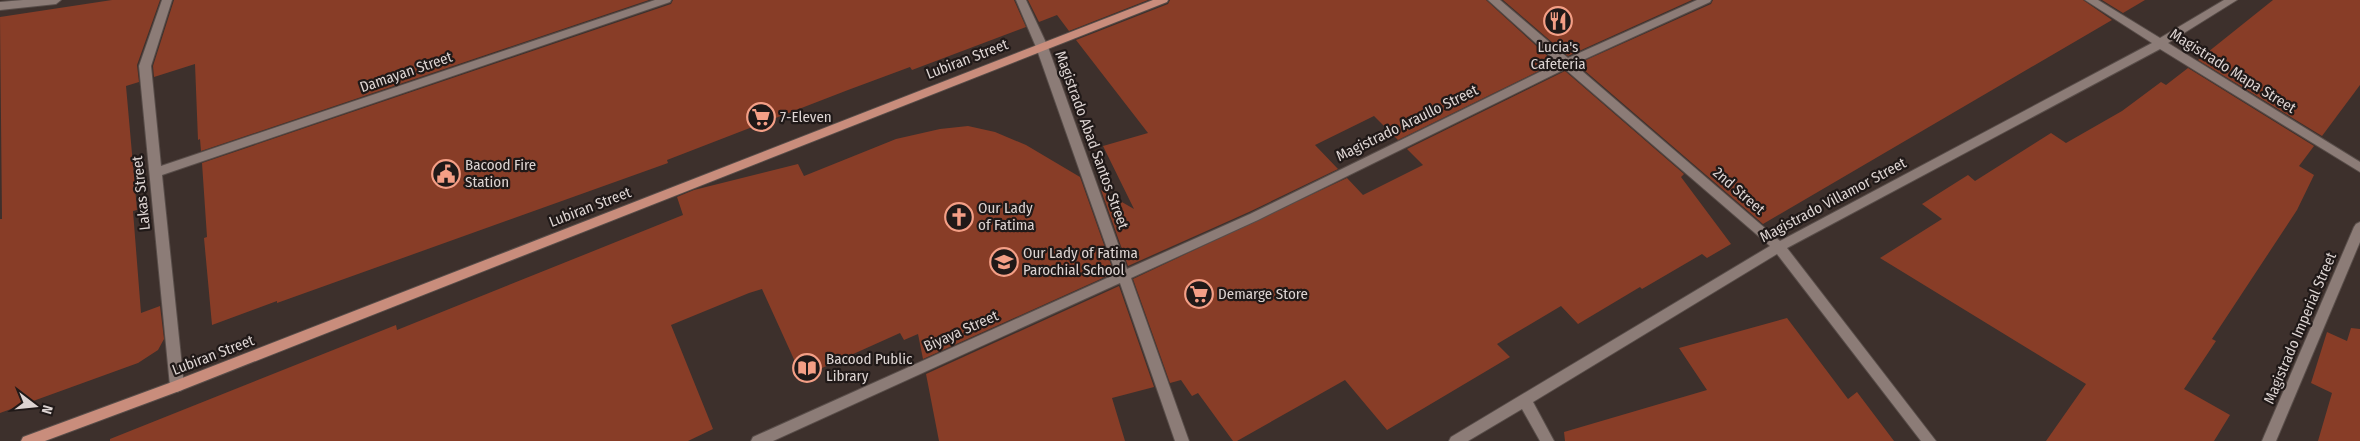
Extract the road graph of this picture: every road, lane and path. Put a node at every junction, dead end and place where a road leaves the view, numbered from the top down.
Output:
1 (56, 0) edge
2 (167, 0) edge
3 (666, 0) edge
4 (1021, 0) edge
5 (1163, 0) edge
6 (1493, 0) edge
7 (1706, 0) edge
8 (2090, 0) edge
9 (2232, 0) edge
10 (0, 6) edge
11 (2160, 44) junction
12 (1042, 47) junction
13 (1566, 63) junction
14 (2360, 168) edge
15 (155, 173) junction
16 (2360, 227) edge
17 (1779, 247) junction
18 (1123, 275) junction
19 (178, 386) junction
20 (1524, 400) junction
21 (28, 441) edge
22 (758, 441) edge
23 (1182, 441) edge
24 (1456, 441) edge
25 (1547, 441) edge
26 (1929, 441) edge
27 (2269, 441) edge

1 - 10 street
2 - 15 street, Lakas Street
3 - 15 street, Damayan Street
4 - 12 street, Magistrado Abad Santos Street
5 - 12 main road, Lubiran Street
6 - 13 street, 2nd Street
7 - 13 street, Magistrado Araullo Street
8 - 11 street, Magistrado Mapa Street
9 - 11 street, Magistrado Villamor Street
11 - 14 street, Magistrado Mapa Street
11 - 17 street, Magistrado Villamor Street
12 - 18 street, Magistrado Abad Santos Street
12 - 19 main road, Lubiran Street
13 - 17 street, 2nd Street
13 - 18 street, Magistrado Araullo Street
15 - 19 street, Lakas Street
16 - 27 street, Magistrado Imperial Street
17 - 20 street, Magistrado Villamor Street
17 - 26 street, 2nd Street
18 - 22 street, Biyaya Street
18 - 23 street, Magistrado Abad Santos Street
19 - 21 main road, Lubiran Street
20 - 24 street, Magistrado Villamor Street
20 - 25 street

